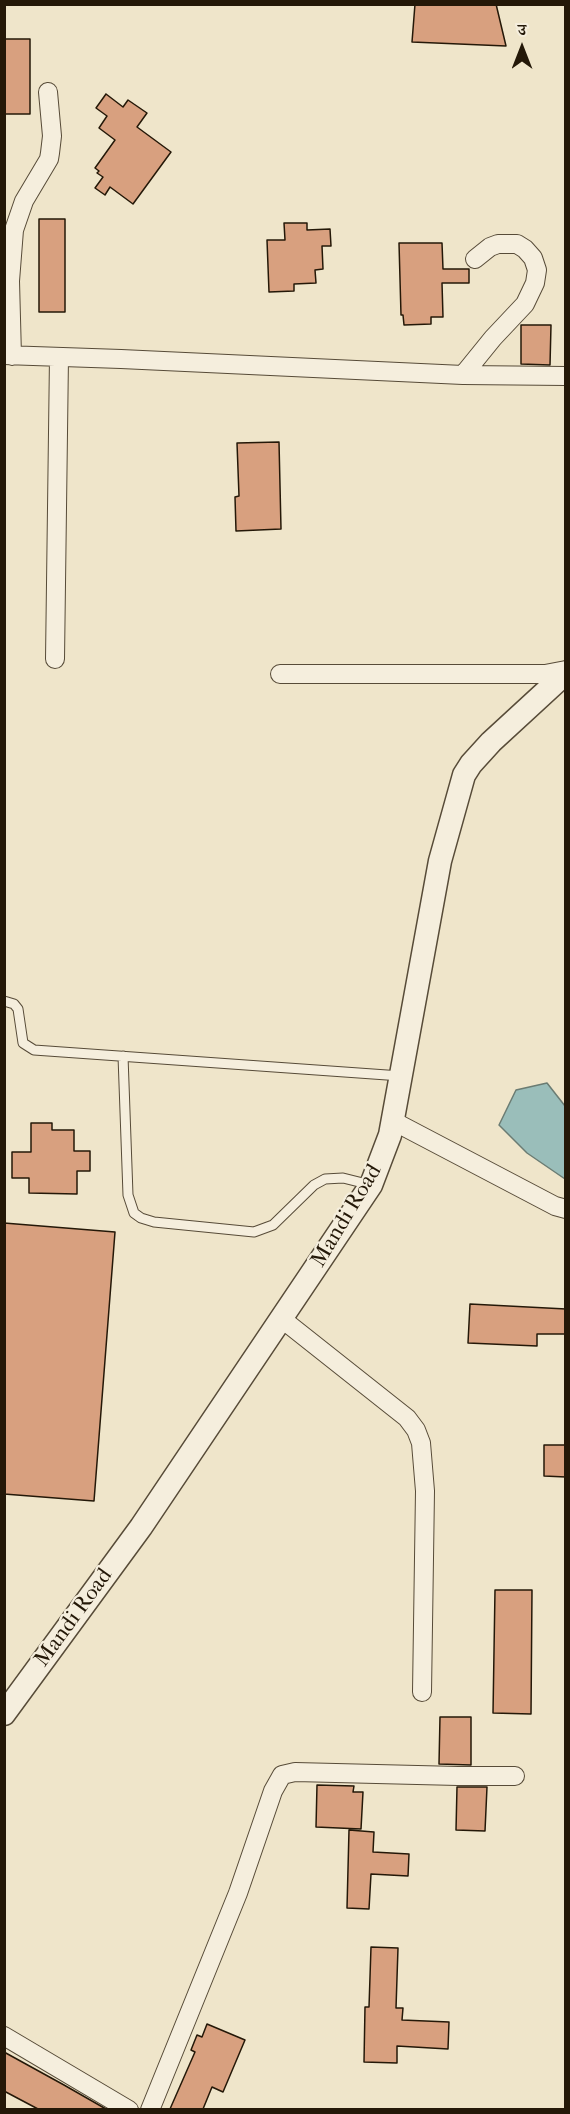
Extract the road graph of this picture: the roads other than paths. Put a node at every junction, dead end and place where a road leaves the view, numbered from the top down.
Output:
1 (48, 92) dead end
2 (475, 259) dead end
3 (8, 356) edge
4 (59, 357) junction
5 (463, 375) junction
6 (566, 376) edge
7 (55, 659) dead end
8 (566, 672) edge
9 (280, 674) dead end
10 (4, 1000) edge
11 (123, 1056) junction
12 (401, 1076) junction
13 (393, 1121) junction
14 (371, 1185) junction
15 (566, 1209) edge
16 (282, 1319) junction
17 (422, 1692) dead end
18 (8, 1702) edge
19 (515, 1776) dead end
20 (4, 2036) edge
21 (129, 2109) edge
22 (150, 2109) edge

1 - 3 street
2 - 5 street
3 - 4 street
4 - 5 street
4 - 7 street
5 - 6 street
8 - 9 street
8 - 12 street, Mandi Road
10 - 11 lane
11 - 12 lane
11 - 14 lane
12 - 13 street, Mandi Road
13 - 14 street, Mandi Road
13 - 15 street
14 - 16 street, Mandi Road
16 - 17 street
16 - 18 street, Mandi Road
19 - 22 street
20 - 21 street

